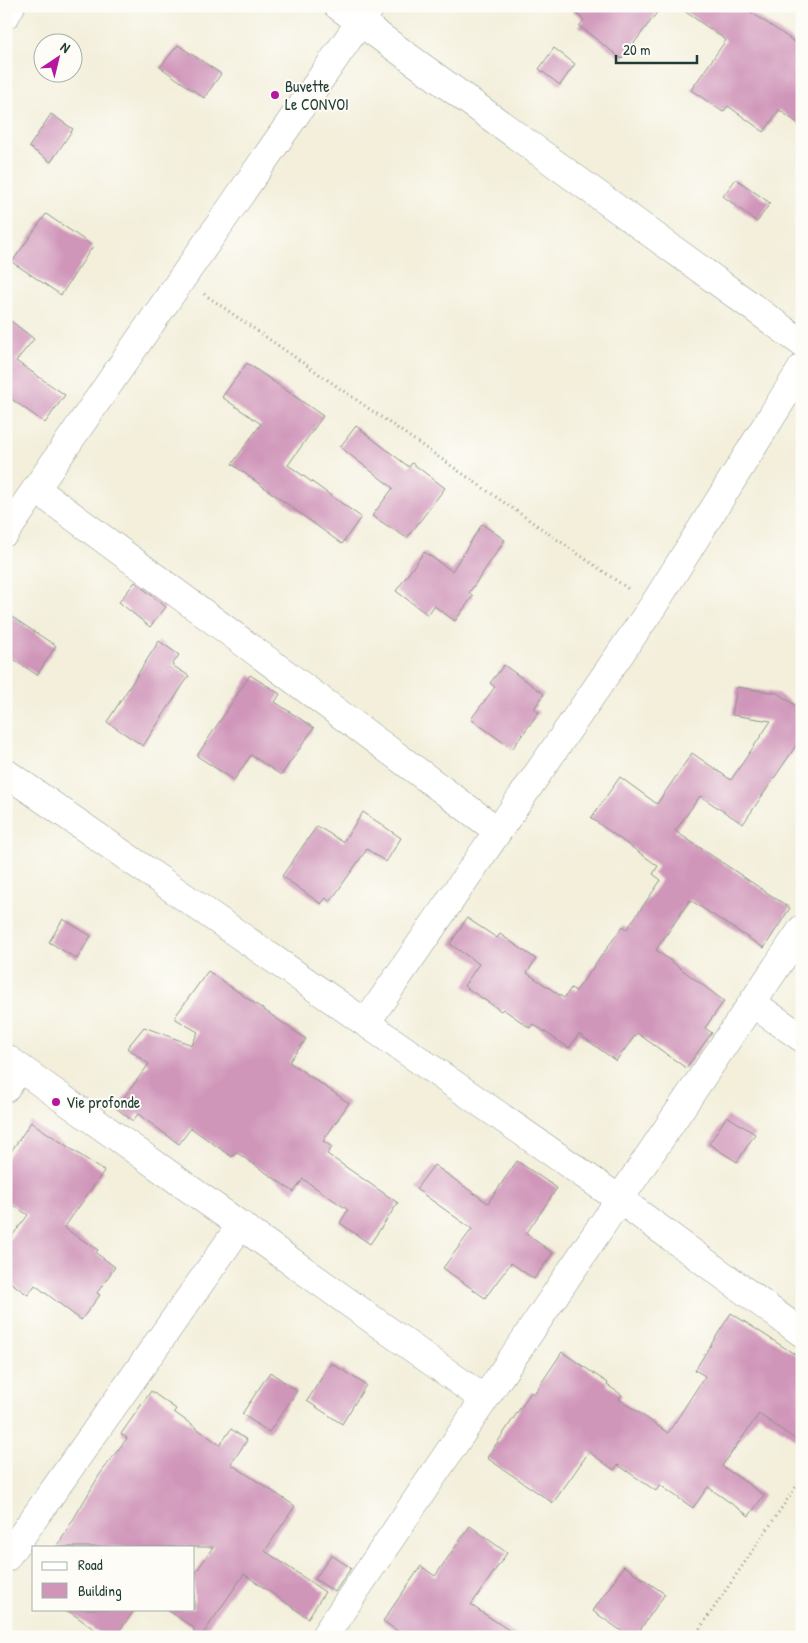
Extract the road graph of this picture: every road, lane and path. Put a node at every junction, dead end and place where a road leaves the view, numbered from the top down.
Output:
1 (11, 6) edge
2 (338, 6) edge
3 (366, 14) edge
4 (6, 15) edge
5 (181, 278) junction
6 (802, 343) edge
7 (802, 368) edge
8 (36, 489) junction
9 (6, 532) edge
10 (653, 606) junction
11 (6, 773) edge
12 (498, 831) junction
13 (802, 929) edge
14 (752, 1003) junction
15 (366, 1023) junction
16 (802, 1038) edge
17 (11, 1071) edge
18 (619, 1199) junction
19 (241, 1225) junction
20 (802, 1333) edge
21 (484, 1399) junction
22 (802, 1478) edge
23 (6, 1558) edge
24 (324, 1637) edge
25 (694, 1637) edge

1 - 4 street
2 - 3 street
3 - 5 street
3 - 6 street
5 - 8 street
5 - 10 path
7 - 10 street
8 - 9 street
8 - 12 street
10 - 12 street
11 - 15 street
12 - 15 street
13 - 14 street
14 - 16 street
14 - 18 street
15 - 18 street
17 - 19 street
18 - 20 street
18 - 21 street
19 - 21 street
19 - 23 street
21 - 24 street
22 - 25 path

